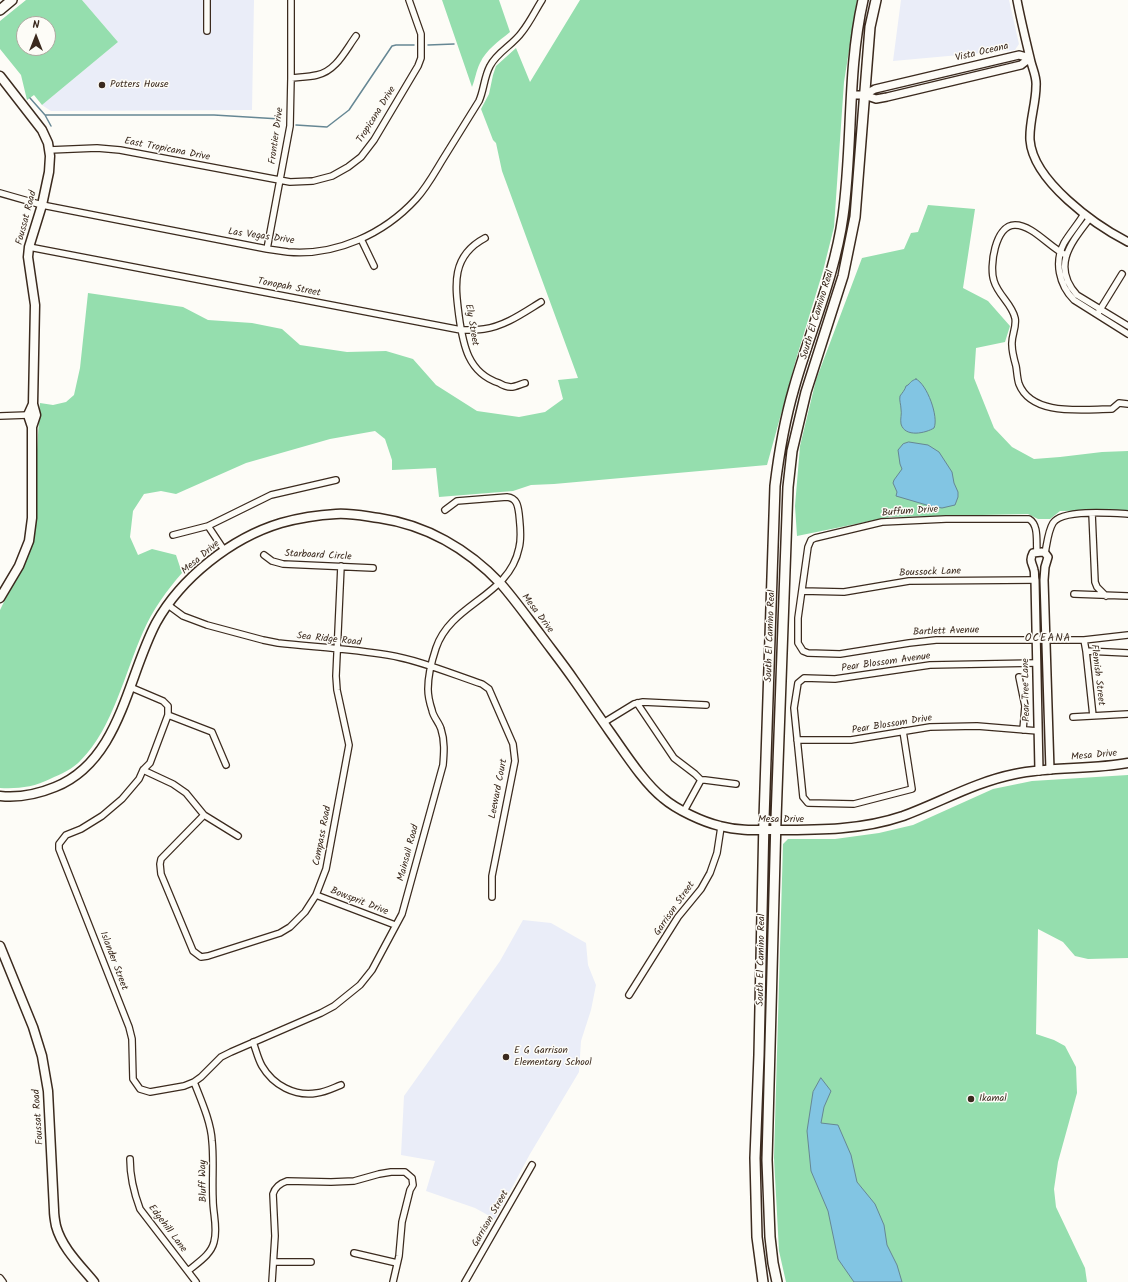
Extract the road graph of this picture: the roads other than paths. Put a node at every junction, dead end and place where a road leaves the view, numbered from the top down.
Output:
1 (12, 0) edge
2 (207, 0) edge
3 (291, 0) edge
4 (409, 0) edge
5 (542, 0) edge
6 (863, 0) edge
7 (876, 0) edge
8 (1017, 0) edge
9 (0, 10) edge
10 (207, 31) dead end
11 (356, 36) dead end
12 (1030, 58) junction
13 (0, 76) edge
14 (291, 78) junction
15 (852, 95) junction
16 (864, 95) junction
17 (49, 150) junction
18 (280, 181) junction
19 (0, 193) edge
20 (42, 205) junction
21 (1087, 216) junction
22 (485, 238) dead end
23 (361, 239) junction
24 (1128, 242) edge
25 (29, 247) junction
26 (267, 249) junction
27 (1060, 252) junction
28 (1066, 255) junction
29 (374, 266) dead end
30 (1122, 274) dead end
31 (542, 302) dead end
32 (1098, 312) junction
33 (1128, 326) edge
34 (461, 330) junction
35 (1128, 334) edge
36 (525, 383) dead end
37 (33, 404) junction
38 (1128, 404) edge
39 (28, 415) junction
40 (0, 416) edge
41 (32, 427) junction
42 (336, 480) dead end
43 (445, 510) dead end
44 (1092, 513) junction
45 (1128, 514) edge
46 (208, 526) junction
47 (173, 535) dead end
48 (224, 550) junction
49 (1037, 552) junction
50 (1045, 553) junction
51 (264, 555) dead end
52 (341, 566) junction
53 (373, 568) dead end
54 (1035, 580) junction
55 (500, 583) junction
56 (802, 590) junction
57 (1074, 594) dead end
58 (1106, 596) junction
59 (1128, 596) edge
60 (0, 598) edge
61 (1045, 602) junction
62 (168, 605) junction
63 (1128, 635) edge
64 (1036, 640) junction
65 (1046, 640) junction
66 (1084, 640) junction
67 (337, 649) junction
68 (1086, 651) junction
69 (1128, 653) edge
70 (1036, 663) junction
71 (431, 668) junction
72 (1019, 677) dead end
73 (1047, 684) junction
74 (130, 687) junction
75 (489, 689) joint
76 (637, 703) junction
77 (706, 705) dead end
78 (1128, 714) edge
79 (168, 715) junction
80 (1093, 716) junction
81 (1073, 717) dead end
82 (603, 723) junction
83 (1024, 730) junction
84 (1038, 731) junction
85 (904, 732) junction
86 (797, 740) junction
87 (1049, 750) junction
88 (1128, 763) edge
89 (226, 765) dead end
90 (143, 770) junction
91 (1050, 770) junction
92 (1039, 771) junction
93 (701, 780) junction
94 (736, 784) dead end
95 (0, 796) edge
96 (684, 811) junction
97 (204, 815) junction
98 (721, 827) junction
99 (764, 830) junction
100 (776, 830) junction
101 (238, 836) dead end
102 (316, 895) junction
103 (492, 897) dead end
104 (395, 925) junction
105 (0, 946) edge
106 (629, 995) dead end
107 (253, 1042) junction
108 (194, 1082) junction
109 (341, 1085) dead end
110 (137, 1086) joint
111 (130, 1159) dead end
112 (532, 1165) dead end
113 (759, 1249) junction
114 (354, 1253) dead end
115 (274, 1262) junction
116 (311, 1262) dead end
117 (397, 1263) junction
118 (773, 1263) junction
119 (188, 1271) junction
120 (0, 1278) edge
121 (3, 1282) edge
122 (94, 1282) edge
123 (196, 1282) edge
124 (272, 1282) edge
125 (393, 1282) edge
126 (465, 1282) edge
127 (763, 1282) edge
128 (777, 1282) edge

1 - 9 main road
2 - 10 street
3 - 14 street, Frontier Drive
4 - 18 street, Tropicana Drive
5 - 23 street, Las Vegas Drive
6 - 15 main road, South El Camino Real
7 - 16 main road, South El Camino Real
8 - 12 street
11 - 14 street
12 - 16 street, Vista Oceana
12 - 16 street, Vista Oceana
12 - 21 street
13 - 17 main road, Foussat Road
14 - 18 street, Frontier Drive
15 - 16 street, Vista Oceana
15 - 99 main road, South El Camino Real
16 - 100 main road, South El Camino Real
17 - 18 street, East Tropicana Drive
17 - 20 main road, Foussat Road
18 - 26 street, Frontier Drive
19 - 20 street, Las Vegas Drive
20 - 25 main road, Foussat Road
20 - 26 street, Las Vegas Drive
21 - 24 street
21 - 27 street
21 - 28 street
22 - 34 street, Ely Street
23 - 26 street, Las Vegas Drive
23 - 29 street
25 - 34 street, Tonopah Street
25 - 37 main road, Foussat Road
27 - 28 street
27 - 32 street
27 - 38 street
28 - 32 street
30 - 32 street
31 - 34 street, Tonopah Street
32 - 33 street
32 - 35 street
34 - 36 street, Ely Street
37 - 39 main road, Foussat Road
37 - 41 main road, Foussat Road
39 - 40 street
39 - 41 main road, Foussat Road
41 - 60 main road, Foussat Road
42 - 46 street
43 - 55 street, Mainsail Road
44 - 45 street
44 - 50 street
44 - 58 street
46 - 47 street
46 - 48 street
48 - 55 main road, Mesa Drive
48 - 62 main road, Mesa Drive
49 - 50 street
49 - 54 street, Pear Tree Lane
49 - 56 street, Buffum Drive
50 - 61 street, Pear Tree Lane
51 - 52 street, Starboard Circle
52 - 53 street, Starboard Circle
52 - 67 street, Compass Road
54 - 56 street, Boussock Lane
54 - 61 street
54 - 64 street, Pear Tree Lane
55 - 71 street, Mainsail Road
55 - 82 main road, Mesa Drive
56 - 64 street, Bartlett Avenue
57 - 58 street
58 - 59 street
61 - 65 street, Pear Tree Lane
62 - 67 street, Sea Ridge Road
62 - 74 main road, Mesa Drive
63 - 66 street, Bartlett Avenue
64 - 65 street, Bartlett Avenue
64 - 70 street, Pear Tree Lane
65 - 66 street, Bartlett Avenue
65 - 73 street, Pear Tree Lane
66 - 68 street, Flemish Street
67 - 71 street, Sea Ridge Road
67 - 102 street, Compass Road
68 - 69 street
68 - 80 street, Flemish Street
70 - 73 street
70 - 84 street, Pear Tree Lane
70 - 86 street, Pear Blossom Avenue
71 - 75 street, Sea Ridge Road
71 - 104 street, Mainsail Road
72 - 83 street
73 - 87 street, Pear Tree Lane
74 - 79 street
74 - 95 main road, Mesa Drive
75 - 103 street, Leeward Court
76 - 77 street
76 - 82 street
76 - 93 street
78 - 80 street
79 - 89 street
79 - 90 street
80 - 81 street, Flemish Street
82 - 96 main road, Mesa Drive
83 - 84 street, Pear Blossom Drive
83 - 85 street, Pear Blossom Drive
84 - 87 street
84 - 92 street, Pear Tree Lane
85 - 86 street, Pear Blossom Drive
85 - 86 street, Pear Blossom Avenue
87 - 91 street, Pear Tree Lane
88 - 91 main road, Mesa Drive
90 - 97 street
90 - 110 street, Islander Street
91 - 92 main road, Mesa Drive
92 - 100 main road, Mesa Drive
93 - 94 street
93 - 96 street
96 - 98 main road, Mesa Drive
97 - 101 street
97 - 102 street, Compass Road
98 - 99 main road, Mesa Drive
98 - 106 street, Garrison Street
99 - 100 main road, Mesa Drive
99 - 113 main road, South El Camino Real
100 - 118 main road, South El Camino Real
102 - 104 street, Bowsprit Drive
104 - 107 street, Mainsail Road
105 - 122 main road, Foussat Road
107 - 108 street, Mainsail Road
107 - 109 street
108 - 110 street, Mainsail Road
108 - 119 street, Bluff Way
111 - 119 street, Edgehill Lane
112 - 126 street, Garrison Street
113 - 118 main road
113 - 127 main road, South El Camino Real
114 - 117 street
115 - 116 street
115 - 117 street
115 - 124 street
117 - 125 street
118 - 128 main road, South El Camino Real
119 - 123 street, Edgehill Lane
120 - 121 street

